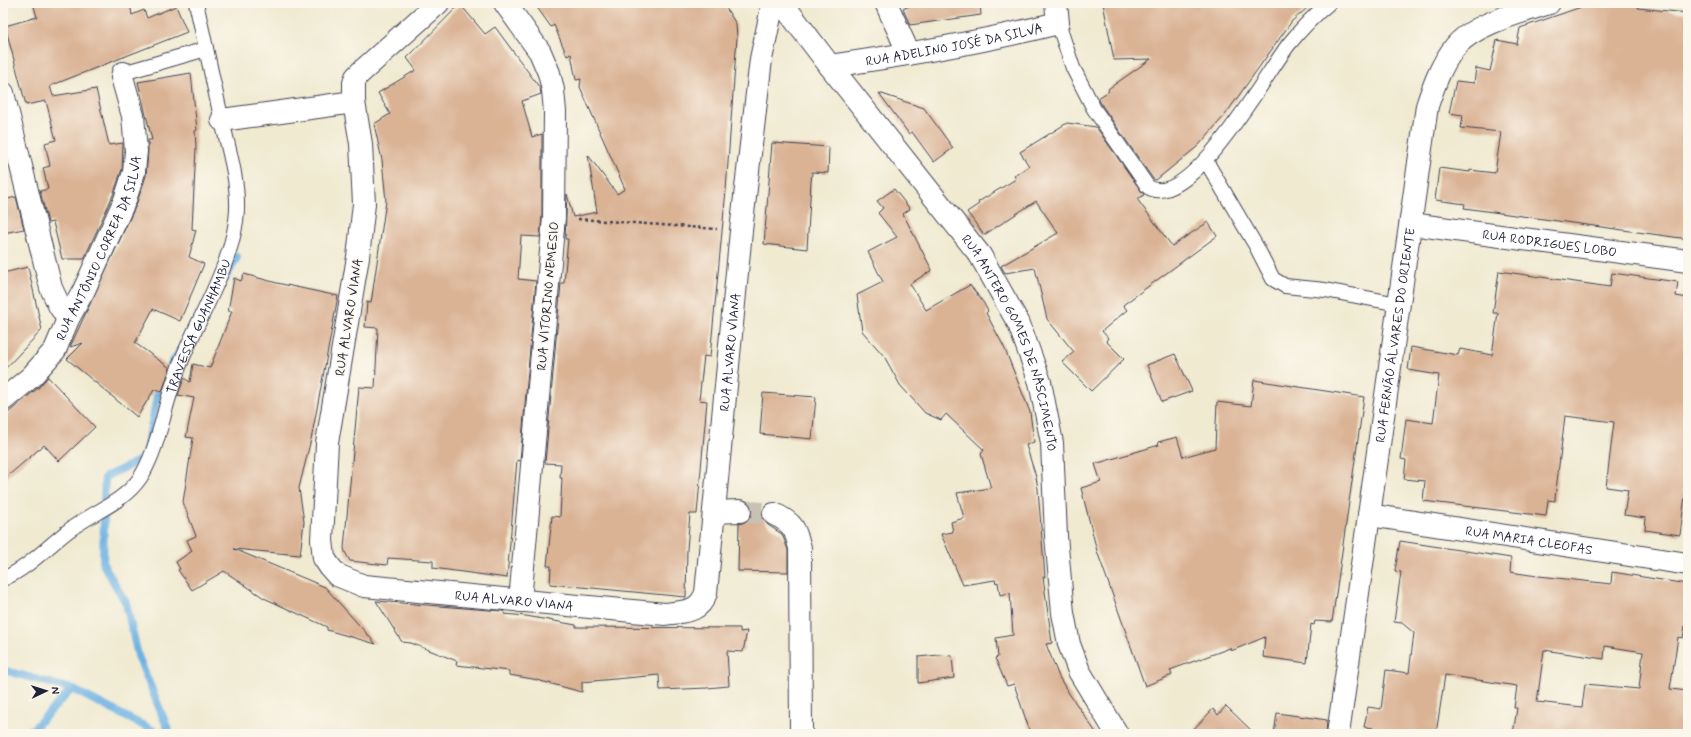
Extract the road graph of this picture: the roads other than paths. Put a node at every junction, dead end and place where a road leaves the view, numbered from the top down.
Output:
1 (196, 3) edge
2 (438, 3) edge
3 (505, 3) edge
4 (773, 3) edge
5 (782, 3) edge
6 (886, 3) edge
7 (1329, 3) edge
8 (1549, 3) edge
9 (1057, 13) edge
10 (206, 49) junction
11 (909, 54) junction
12 (830, 66) junction
13 (123, 73) joint
14 (3, 93) edge
15 (354, 102) junction
16 (222, 120) junction
17 (1206, 161) junction
18 (1411, 224) junction
19 (1688, 261) edge
20 (1398, 304) junction
21 (68, 319) junction
22 (3, 400) edge
23 (740, 511) tunnel mouth
24 (714, 512) junction
25 (774, 514) tunnel mouth
26 (1369, 515) junction
27 (1688, 564) edge
28 (3, 579) edge
29 (520, 601) junction
30 (801, 734) edge
31 (1117, 734) edge
32 (1338, 734) edge

1 - 10 lane, TRAVESSA GUANHAMBU
2 - 15 street, RUA ALVARO VIANA
3 - 29 street, RUA VITORINO NEMESIO
4 - 24 street, RUA ALVARO VIANA
5 - 12 street, RUA ANTERO GOMES DE NASCIMENTO
6 - 11 street
7 - 17 lane
8 - 18 street, RUA FERNÃO ÁLVARES DO ORIENTE
9 - 11 street, RUA ADELINO JOSÉ DA SILVA
9 - 17 lane
10 - 13 lane
10 - 16 lane, TRAVESSA GUANHAMBU
11 - 12 street, RUA ADELINO JOSÉ DA SILVA
12 - 31 street, RUA ANTERO GOMES DE NASCIMENTO
13 - 21 street, RUA ANTÔNIO CORREA DA SILVA
14 - 21 street
15 - 16 street
15 - 29 street, RUA ALVARO VIANA
16 - 28 lane, TRAVESSA GUANHAMBU
17 - 20 lane
18 - 19 street, RUA RODRIGUES LOBO
18 - 20 street, RUA FERNÃO ÁLVARES DO ORIENTE
20 - 26 street, RUA FERNÃO ÁLVARES DO ORIENTE
21 - 22 street, RUA ANTÔNIO CORREA DA SILVA
23 - 24 street
24 - 29 street, RUA ALVARO VIANA
25 - 30 street
26 - 27 street, RUA MARIA CLEOFAS
26 - 32 street, RUA FERNÃO ÁLVARES DO ORIENTE

